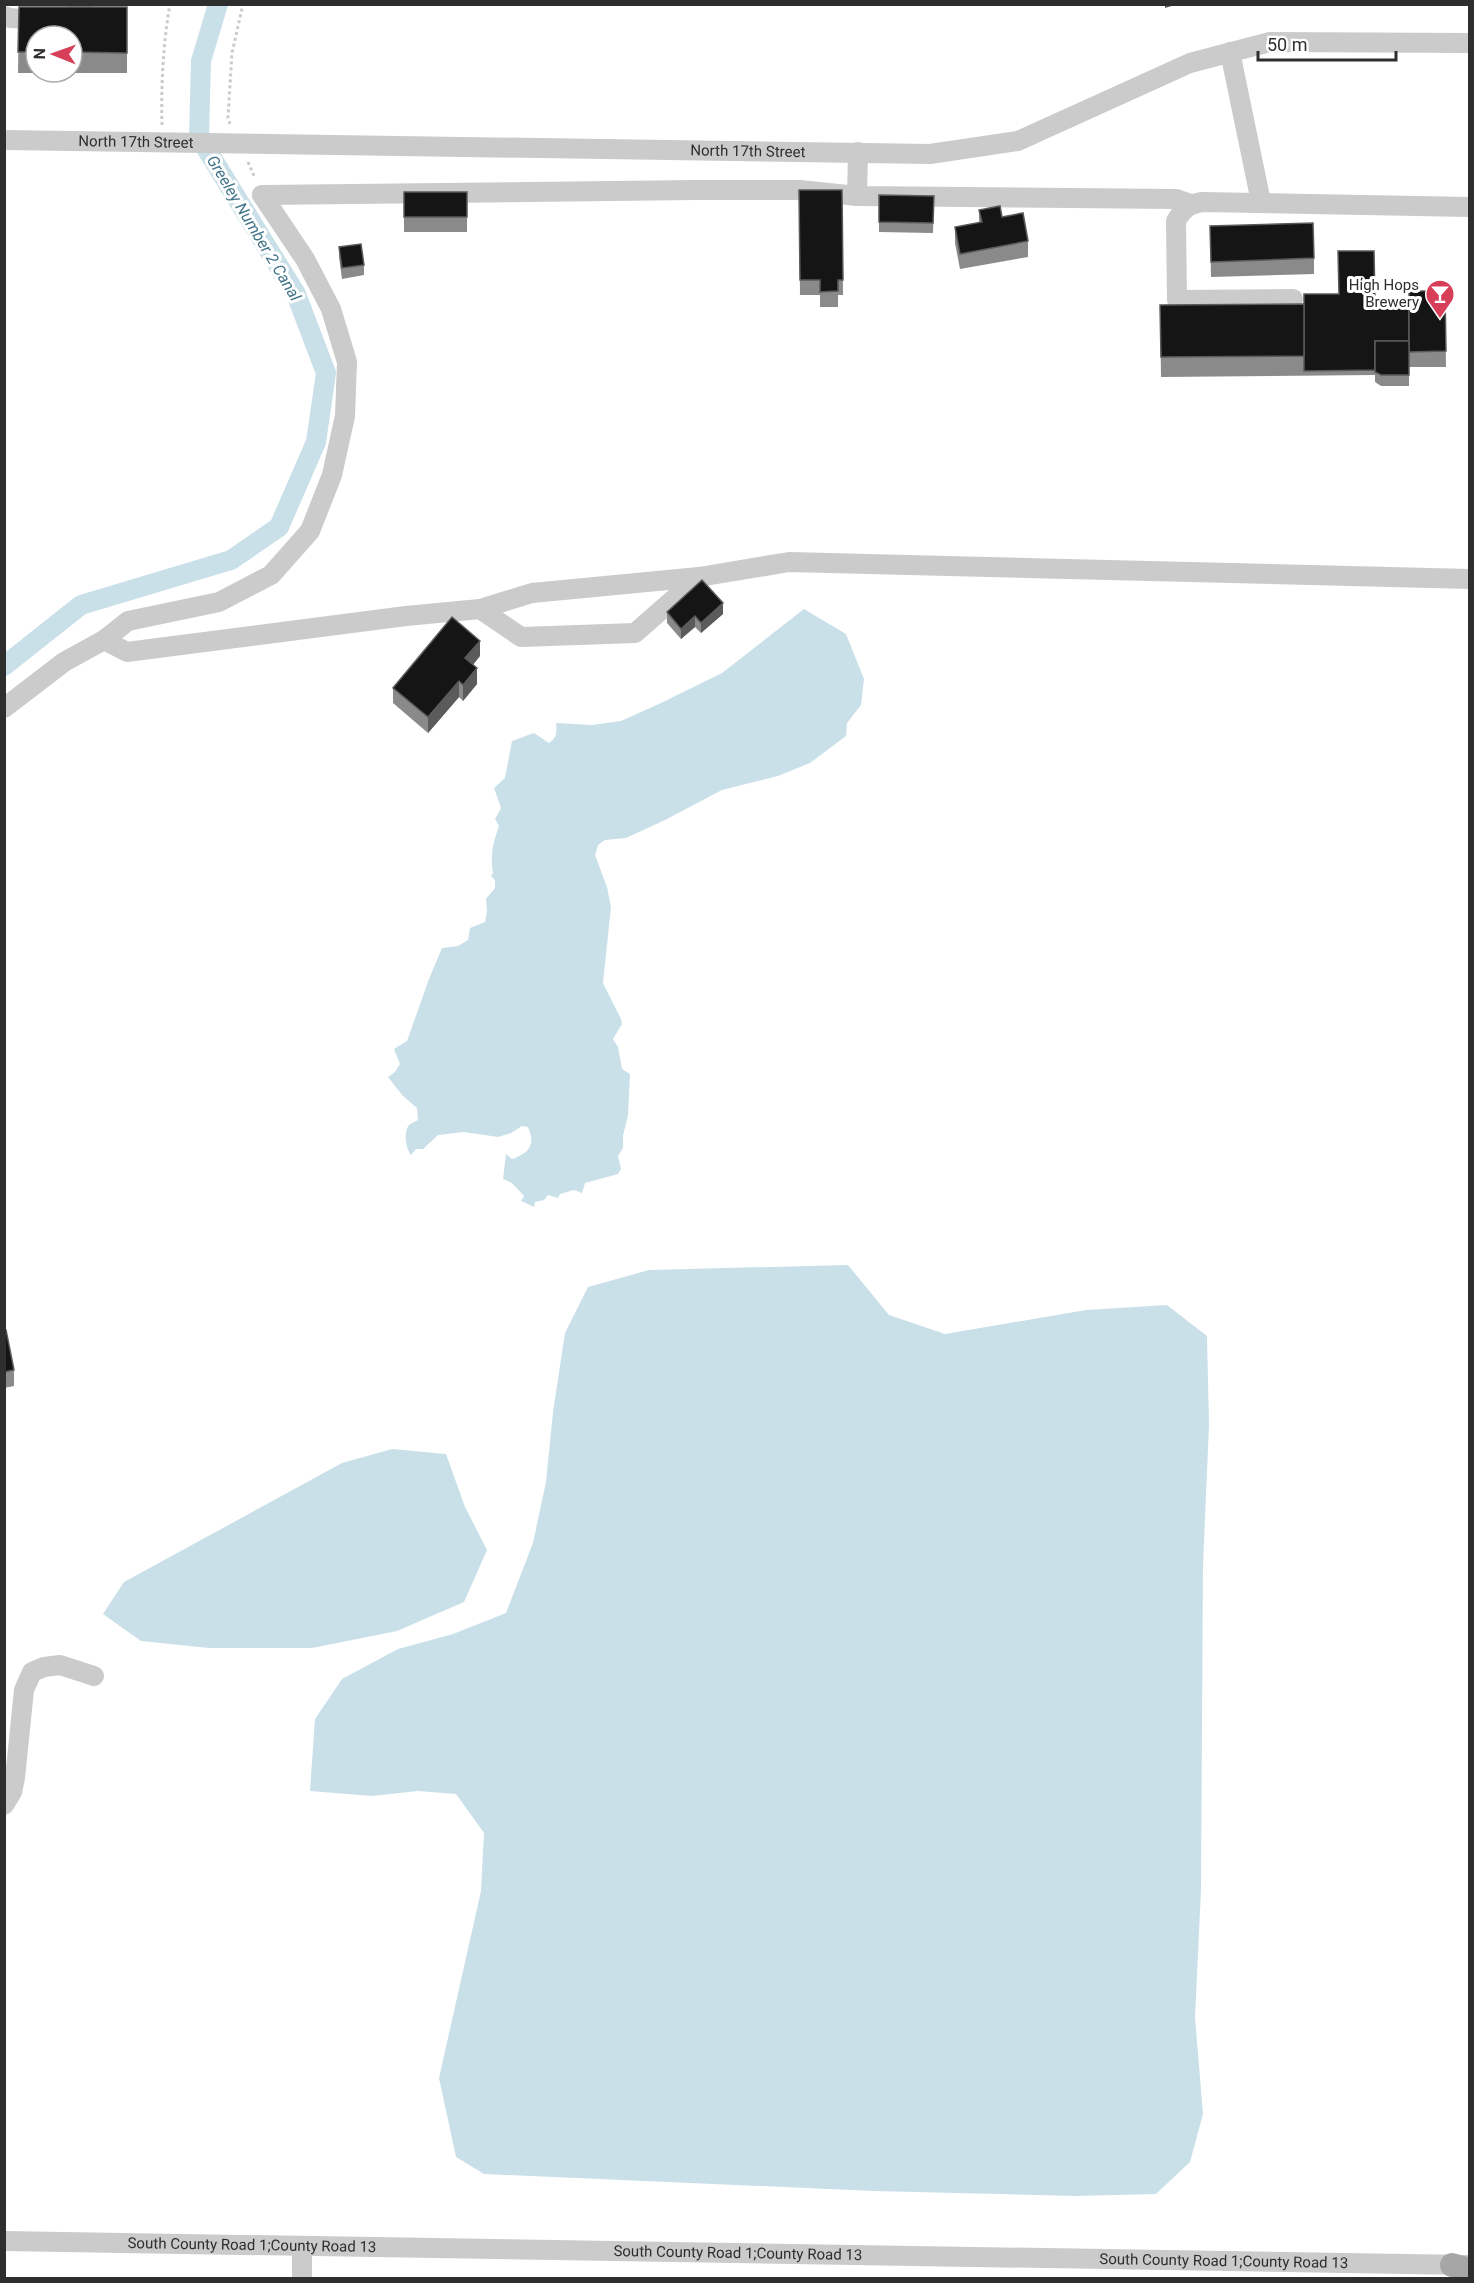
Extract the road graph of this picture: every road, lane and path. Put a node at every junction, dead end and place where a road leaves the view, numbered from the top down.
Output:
1 (84, 4) edge
2 (170, 4) edge
3 (243, 4) edge
4 (4, 16) edge
5 (1470, 43) edge
6 (1230, 52) junction
7 (4, 140) edge
8 (163, 143) junction
9 (241, 144) junction
10 (858, 152) junction
11 (262, 195) junction
12 (857, 196) junction
13 (1261, 202) junction
14 (1190, 204) junction
15 (1470, 207) edge
16 (1293, 299) dead end
17 (699, 577) junction
18 (1470, 579) edge
19 (480, 609) junction
20 (104, 640) junction
21 (4, 708) edge
22 (94, 1676) dead end
23 (4, 1805) edge
24 (4, 2241) edge
25 (302, 2246) junction
26 (1464, 2267) edge
27 (302, 2278) edge

1 - 4 street
2 - 8 path
3 - 9 path
5 - 6 street, North 17th Street
6 - 10 street, North 17th Street
6 - 13 street
7 - 8 street, North 17th Street
8 - 9 street, North 17th Street
9 - 10 street, North 17th Street
9 - 11 path
10 - 12 street
11 - 12 street
11 - 20 street
12 - 14 street
13 - 14 street
13 - 15 street
14 - 16 street
17 - 18 street
17 - 19 street
17 - 19 street
19 - 20 street
20 - 21 street
22 - 23 street
24 - 25 street, South County Road 1;County Road 13
25 - 26 street, South County Road 1;County Road 13
25 - 27 street

